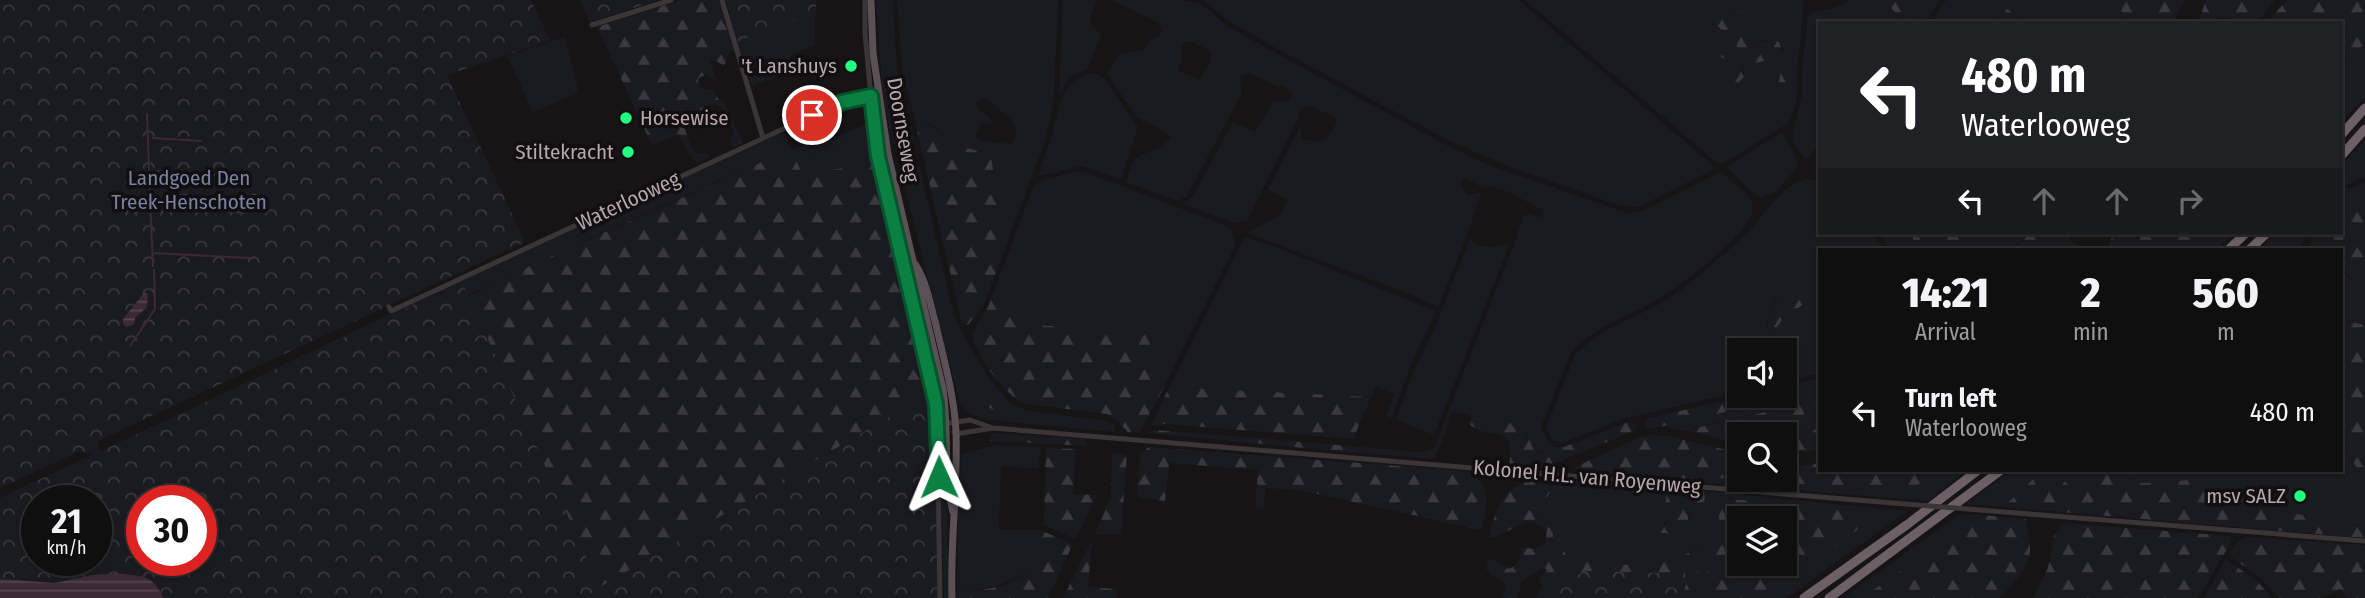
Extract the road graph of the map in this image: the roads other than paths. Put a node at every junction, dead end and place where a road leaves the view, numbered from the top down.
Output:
1 (671, 0) edge
2 (722, 0) edge
3 (865, 0) edge
4 (871, 0) edge
5 (592, 25) dead end
6 (871, 96) junction
7 (2365, 108) edge
8 (2365, 129) edge
9 (2343, 133) edge
10 (763, 138) junction
11 (2343, 154) edge
12 (2244, 235) edge
13 (2265, 235) edge
14 (2230, 248) edge
15 (2251, 248) edge
16 (389, 307) dead end
17 (952, 423) junction
18 (938, 425) junction
19 (993, 428) junction
20 (956, 434) junction
21 (1976, 472) edge
22 (1999, 472) edge
23 (953, 512) junction
24 (2365, 541) edge
25 (940, 598) edge
26 (952, 598) edge
27 (1804, 598) edge
28 (1829, 598) edge

1 - 5 street
2 - 10 street
3 - 6 street, Doornseweg
4 - 17 main road, Doornseweg
6 - 10 street, Waterlooweg
6 - 18 street, Doornseweg
7 - 9 highway
8 - 11 highway
10 - 16 street, Waterlooweg
12 - 14 highway
13 - 15 highway
17 - 18 street
17 - 19 street, Kolonel H.L. van Royenweg
17 - 20 main road, Doornseweg
17 - 23 main road, Doornseweg
18 - 25 street, Doornseweg
19 - 20 street, Kolonel H.L. van Royenweg
19 - 24 street, Kolonel H.L. van Royenweg, bridge
20 - 23 main road, Doornseweg
21 - 27 highway
22 - 28 highway
23 - 26 main road, Doornseweg

